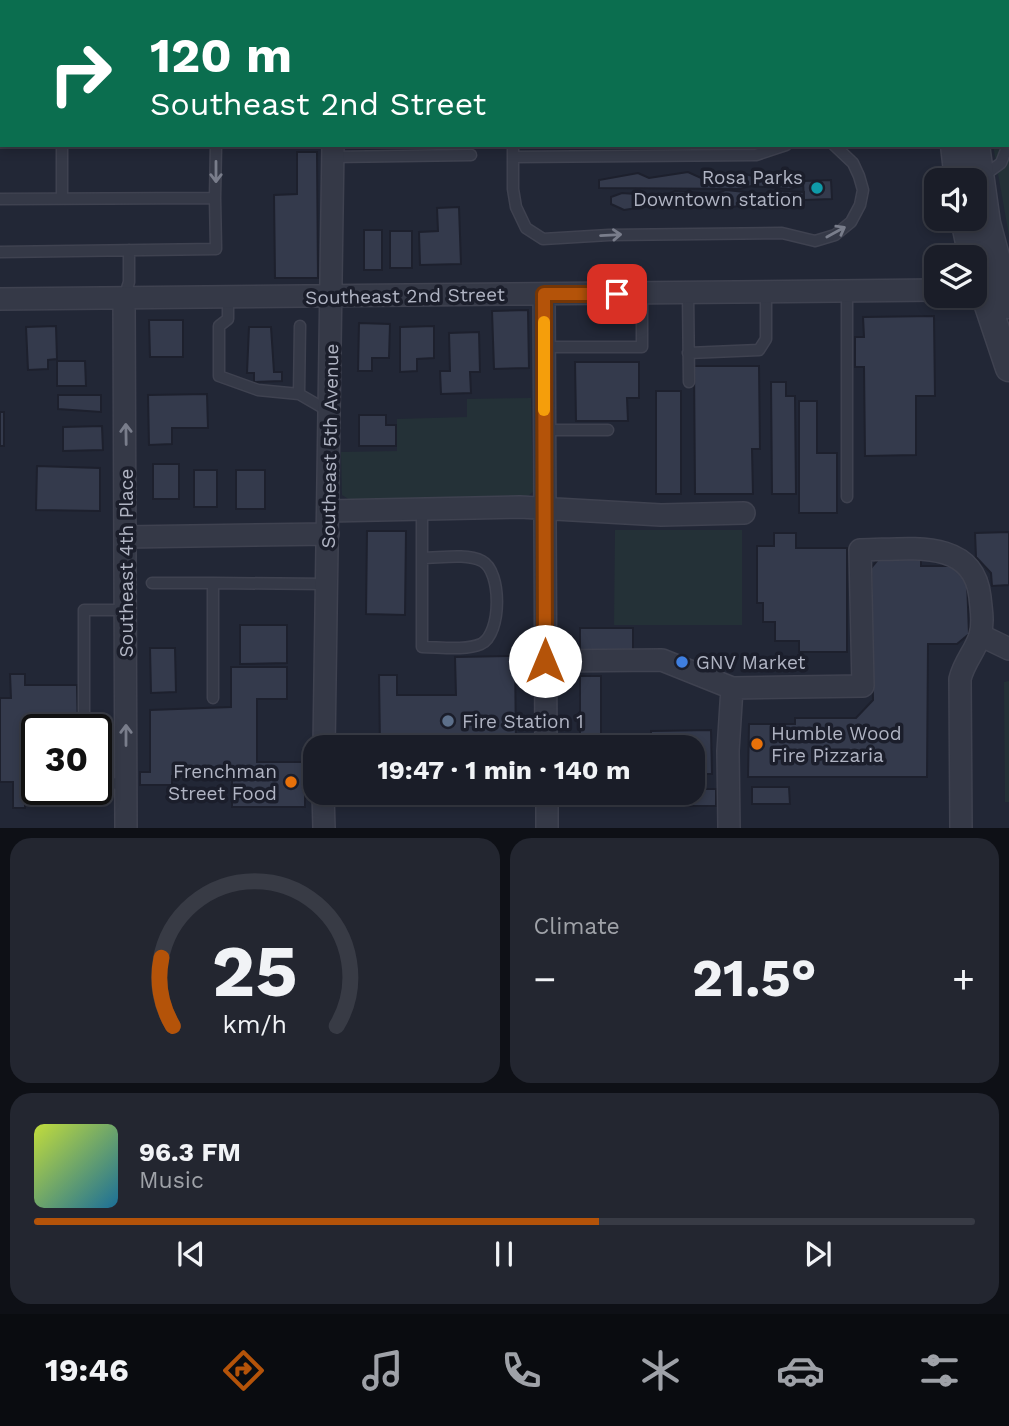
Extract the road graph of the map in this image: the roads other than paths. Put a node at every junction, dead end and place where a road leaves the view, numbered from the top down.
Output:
1 (62, 147) edge
2 (216, 147) edge
3 (780, 147) edge
4 (836, 147) edge
5 (955, 147) edge
6 (976, 147) edge
7 (1007, 147) edge
8 (333, 151) edge
9 (513, 151) edge
10 (471, 155) dead end
11 (964, 168) edge
12 (971, 168) edge
13 (987, 170) edge
14 (62, 198) junction
15 (215, 198) junction
16 (0, 199) edge
17 (128, 250) junction
18 (0, 252) edge
19 (987, 284) edge
20 (924, 290) edge
21 (848, 291) junction
22 (765, 292) junction
23 (642, 293) junction
24 (688, 293) junction
25 (544, 294) junction
26 (987, 295) edge
27 (332, 297) junction
28 (124, 298) junction
29 (228, 298) junction
30 (0, 299) edge
31 (1009, 305) edge
32 (300, 326) dead end
33 (544, 347) junction
34 (688, 353) junction
35 (1009, 368) edge
36 (689, 382) dead end
37 (299, 394) junction
38 (330, 412) junction
39 (544, 430) junction
40 (608, 430) dead end
41 (848, 497) dead end
42 (544, 507) junction
43 (422, 508) junction
44 (328, 511) junction
45 (744, 513) dead end
46 (328, 534) junction
47 (127, 537) junction
48 (422, 558) junction
49 (152, 583) dead end
50 (214, 583) junction
51 (327, 584) junction
52 (125, 610) junction
53 (980, 635) junction
54 (1009, 649) edge
55 (545, 661) junction
56 (732, 688) junction
57 (213, 698) dead end
58 (84, 714) edge
59 (324, 735) edge
60 (546, 735) edge
61 (112, 783) edge
62 (125, 785) junction
63 (323, 805) edge
64 (547, 805) edge
65 (125, 828) edge
66 (324, 828) edge
67 (547, 828) edge
68 (729, 828) edge
69 (961, 828) edge

1 - 14 lane
2 -> 15 lane
3 - 9 lane
9 -> 4 lane
5 - 11 street
6 - 12 street
7 - 13 lane
8 - 10 lane
8 - 27 street, Southeast 5th Avenue
14 - 15 lane
14 - 16 lane
15 - 17 lane
17 - 18 lane
17 - 28 lane
19 - 31 street
20 - 21 street, Southeast 2nd Street
21 - 22 street, Southeast 2nd Street
21 - 41 lane
22 - 24 street, Southeast 2nd Street
22 - 34 lane
23 - 24 street, Southeast 2nd Street
23 - 25 street, Southeast 2nd Street
23 - 33 lane
24 - 34 lane
25 - 27 street, Southeast 2nd Street
25 - 33 street
26 - 35 street
27 - 29 street, Southeast 2nd Street
27 - 38 street, Southeast 5th Avenue
28 - 29 street, Southeast 2nd Street
28 - 30 street, Southeast 2nd Street
47 -> 28 street, Southeast 4th Place
29 - 37 lane
32 - 37 lane
33 - 39 street
34 - 36 lane
37 - 38 lane
38 - 44 street, Southeast 5th Avenue
39 - 40 lane
39 - 42 street
42 - 43 street
42 - 45 street
42 - 55 street
43 - 44 street
43 - 48 lane
44 - 46 street, Southeast 5th Avenue
46 - 47 street
46 - 51 street, Southeast 5th Avenue
47 - 52 street, Southeast 4th Place
48 - 48 lane
49 - 50 lane
50 - 51 lane
50 - 57 lane
51 - 59 street, Southeast 5th Avenue
52 - 58 lane
62 -> 52 street, Southeast 4th Place
53 - 54 street
53 - 56 street
53 - 69 street
55 - 56 street
55 - 60 street
56 - 68 street
61 - 62 lane
62 - 65 street, Southeast 4th Place
63 - 66 street
64 - 67 street

